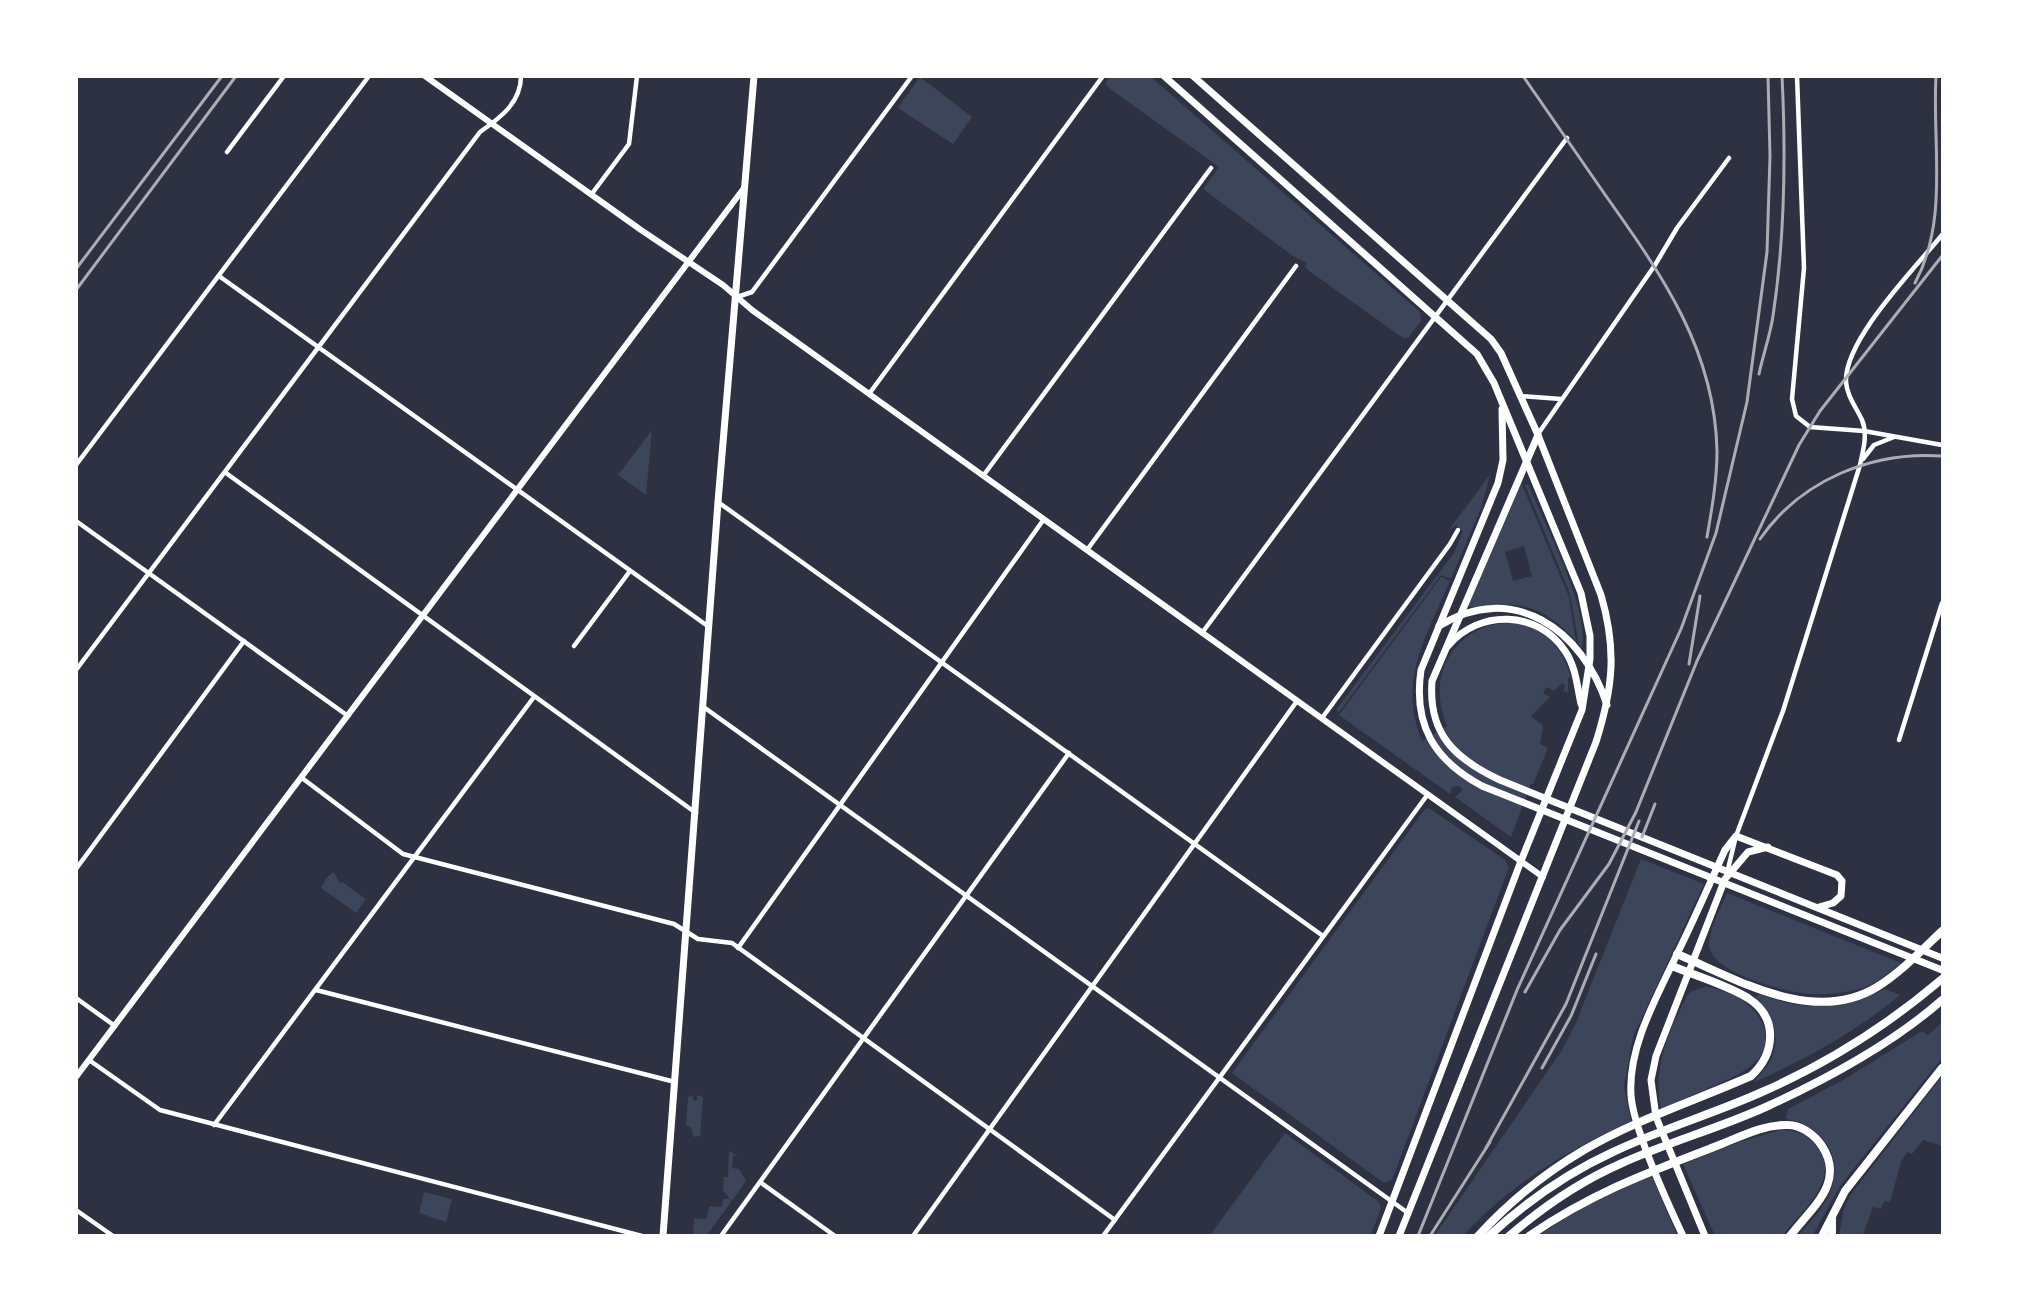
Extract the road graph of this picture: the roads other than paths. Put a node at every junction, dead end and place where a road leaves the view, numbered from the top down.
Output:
1 (284, 76) edge
2 (369, 76) edge
3 (425, 76) edge
4 (521, 76) edge
5 (637, 76) edge
6 (754, 76) edge
7 (912, 76) edge
8 (1103, 76) edge
9 (1164, 76) edge
10 (1193, 76) edge
11 (1797, 76) edge
12 (491, 124) junction
13 (1567, 138) dead end
14 (227, 152) dead end
15 (1729, 158) dead end
16 (1211, 168) dead end
17 (744, 188) junction
18 (591, 195) junction
19 (1942, 235) edge
20 (688, 262) junction
21 (1296, 266) dead end
22 (219, 276) junction
23 (737, 297) junction
24 (1448, 300) junction
25 (1436, 315) junction
26 (319, 347) junction
27 (868, 394) junction
28 (1520, 396) junction
29 (1561, 399) junction
30 (1502, 403) junction
31 (1864, 431) junction
32 (1538, 435) junction
33 (1895, 437) junction
34 (1942, 445) edge
35 (1525, 460) junction
36 (1861, 461) junction
37 (76, 465) edge
38 (226, 473) junction
39 (983, 476) junction
40 (518, 490) junction
41 (718, 502) junction
42 (1044, 519) junction
43 (76, 521) edge
44 (1458, 530) dead end
45 (1087, 550) junction
46 (630, 571) junction
47 (149, 573) junction
48 (1942, 603) edge
49 (1459, 614) junction
50 (423, 616) junction
51 (1439, 626) junction
52 (709, 627) junction
53 (1202, 633) junction
54 (244, 641) junction
55 (574, 646) dead end
56 (1443, 653) junction
57 (942, 662) junction
58 (1589, 666) junction
59 (76, 670) edge
60 (534, 697) junction
61 (1297, 701) junction
62 (1607, 707) junction
63 (705, 708) junction
64 (1582, 710) junction
65 (348, 716) junction
66 (1322, 718) junction
67 (1899, 740) dead end
68 (1069, 753) junction
69 (302, 778) junction
70 (1428, 794) junction
71 (840, 805) junction
72 (696, 813) junction
73 (1736, 836) junction
74 (1194, 844) junction
75 (1770, 847) junction
76 (415, 857) junction
77 (1521, 861) junction
78 (76, 868) edge
79 (1543, 877) junction
80 (1725, 879) junction
81 (966, 896) junction
82 (1818, 907) junction
83 (1942, 931) edge
84 (686, 932) junction
85 (1323, 936) junction
86 (738, 948) junction
87 (1677, 954) junction
88 (1942, 958) edge
89 (1694, 961) junction
90 (1672, 966) junction
91 (1942, 970) edge
92 (1689, 973) junction
93 (1942, 979) edge
94 (1093, 986) junction
95 (316, 990) junction
96 (76, 998) edge
97 (1942, 1000) edge
98 (115, 1026) junction
99 (863, 1039) junction
100 (89, 1060) junction
101 (1942, 1068) edge
102 (76, 1077) edge
103 (1220, 1078) junction
104 (675, 1082) junction
105 (214, 1125) junction
106 (990, 1129) junction
107 (760, 1182) junction
108 (1392, 1201) junction
109 (76, 1210) edge
110 (1408, 1213) junction
111 (1832, 1217) junction
112 (1115, 1220) junction
113 (112, 1236) edge
114 (642, 1236) edge
115 (663, 1236) edge
116 (722, 1236) edge
117 (835, 1236) edge
118 (913, 1236) edge
119 (1103, 1236) edge
120 (1378, 1236) edge
121 (1399, 1236) edge
122 (1478, 1236) edge
123 (1489, 1236) edge
124 (1509, 1236) edge
125 (1529, 1236) edge
126 (1683, 1236) edge
127 (1705, 1236) edge
128 (1790, 1236) edge
129 (1822, 1236) edge
130 (1832, 1236) edge

1 - 14 street
2 - 22 street
3 - 12 street
4 - 12 street
5 - 18 street
6 - 17 main road
7 - 23 street
8 - 27 street
9 - 25 main road
10 - 24 main road
11 - 31 street
12 - 18 street
12 - 26 street
13 - 24 street
15 - 29 street
16 - 39 street
17 - 20 street
17 - 23 main road
18 - 20 street
19 - 31 street
20 - 23 street
20 - 40 street
21 - 45 street
22 - 26 street
22 - 37 street
23 - 27 street
23 - 41 main road
24 - 25 street
24 - 28 main road
25 - 30 main road
25 - 53 street
26 - 38 street
26 - 40 street
27 - 39 street
28 - 29 street
28 - 32 main road
29 - 32 street
30 - 35 main road
30 - 51 main road
31 - 33 street
31 - 36 street
32 - 35 main road
32 - 62 main road
33 - 34 street
33 - 36 street
35 - 49 main road
35 - 58 main road
36 - 73 street
38 - 47 street
38 - 50 street
39 - 42 street
40 - 46 street
40 - 50 street
41 - 52 main road
41 - 57 street
42 - 45 street
42 - 57 street
43 - 47 street
44 - 66 street
45 - 53 street
46 - 52 street
46 - 55 street
47 - 54 street
47 - 59 street
48 - 67 street
49 - 51 main road
49 - 56 main road
49 - 58 main road
50 - 60 street
50 - 65 street
51 - 91 main road
52 - 63 main road
53 - 61 street
54 - 65 street
54 - 78 street
56 - 64 main road
56 - 82 main road
57 - 68 street
57 - 71 street
58 - 62 main road
58 - 64 main road
60 - 72 street
60 - 76 street
61 - 66 street
61 - 74 street
62 - 79 main road
63 - 71 street
63 - 72 main road
64 - 77 main road
65 - 69 street
66 - 70 street
68 - 74 street
68 - 81 street
69 - 76 street
69 - 98 street
70 - 77 street
70 - 85 street
71 - 81 street
71 - 86 street
72 - 84 main road
73 - 75 main road
73 - 80 street
73 - 87 main road
74 - 85 street
74 - 94 street
75 - 80 main road
75 - 82 main road
76 - 84 street
76 - 95 street
77 - 79 street
77 - 108 main road
79 - 110 main road
80 - 89 main road
81 - 94 street
81 - 99 street
82 - 88 main road
83 - 89 highway
84 - 86 street
84 - 104 main road
85 - 103 street
86 - 99 street
87 - 89 highway
87 - 90 main road
89 - 92 main road
90 - 92 highway
90 - 126 main road
92 - 122 highway
92 - 127 main road
93 - 123 highway
94 - 103 street
94 - 106 street
95 - 104 street
95 - 105 street
96 - 98 street
97 - 124 highway
98 - 100 street
99 - 106 street
99 - 107 street
100 - 102 street
100 - 105 street
101 - 111 highway
103 - 108 street
103 - 112 street
104 - 115 main road
105 - 114 street
106 - 112 street
106 - 118 street
107 - 116 street
107 - 117 street
108 - 110 street
108 - 120 main road
109 - 113 street
110 - 121 main road
111 - 129 highway
111 - 130 highway
112 - 119 street
125 - 128 highway

